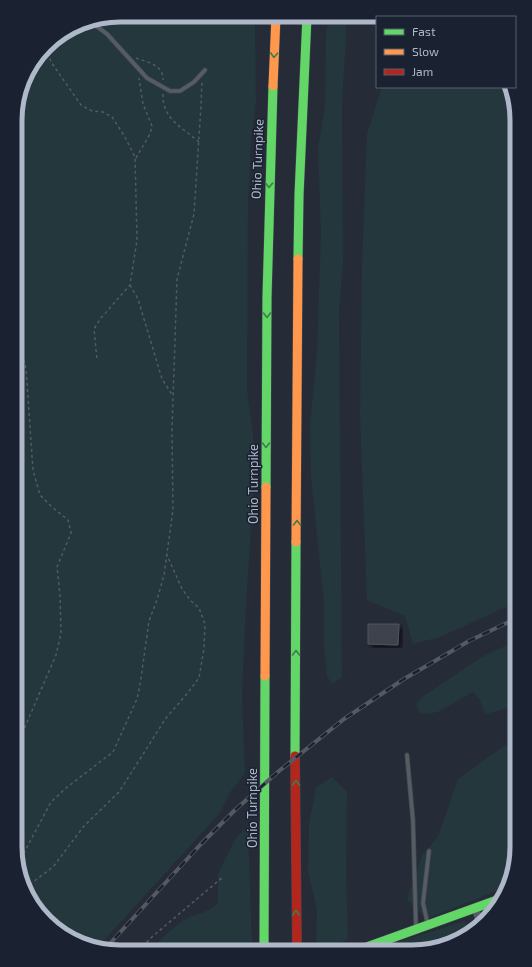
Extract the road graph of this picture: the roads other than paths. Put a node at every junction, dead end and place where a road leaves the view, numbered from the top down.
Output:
1 (276, 22) edge
2 (307, 22) edge
3 (95, 25) edge
4 (205, 70) dead end
5 (407, 755) dead end
6 (429, 852) dead end
7 (494, 901) edge
8 (475, 908) junction
9 (479, 918) edge
10 (428, 926) junction
11 (416, 930) junction
12 (264, 945) edge
13 (297, 945) edge
14 (374, 945) edge

1 -> 12 main road, Ohio Turnpike
13 -> 2 main road
3 - 4 lane
5 - 11 lane
6 - 10 lane
7 - 8 main road
8 - 9 street
8 - 10 main road
10 - 11 main road
11 - 14 main road

